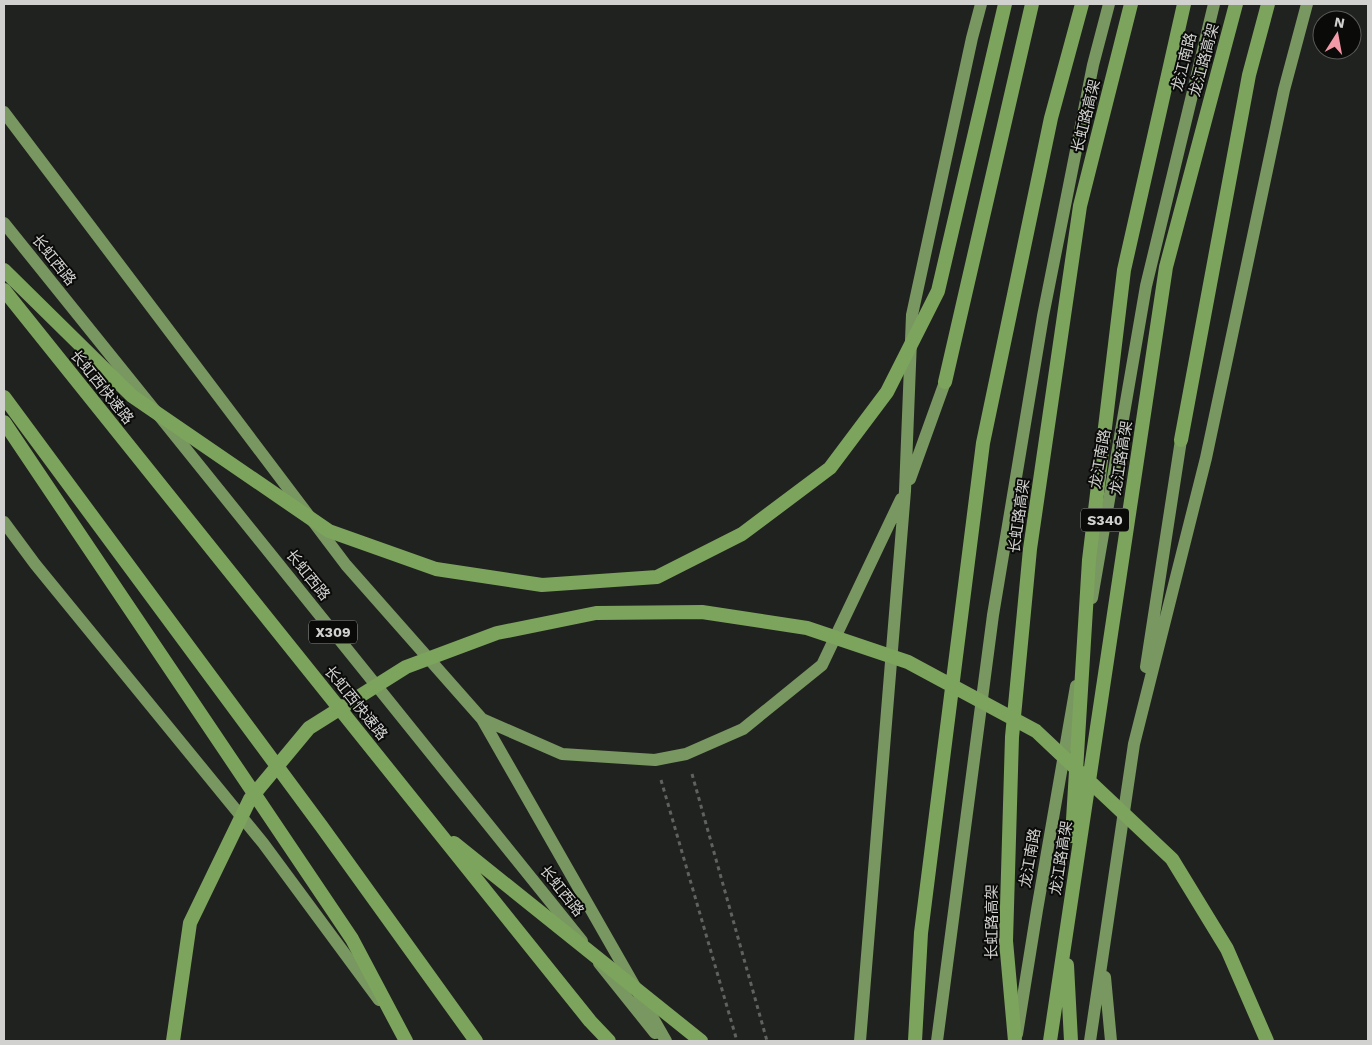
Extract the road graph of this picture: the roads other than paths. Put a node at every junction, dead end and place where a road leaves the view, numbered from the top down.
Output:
1 (981, 4) edge
2 (1005, 4) edge
3 (1032, 4) edge
4 (1082, 4) edge
5 (1110, 4) edge
6 (1131, 4) edge
7 (1184, 4) edge
8 (1214, 4) edge
9 (1236, 4) edge
10 (1268, 4) edge
11 (1307, 4) edge
12 (4, 112) edge
13 (4, 223) edge
14 (4, 270) edge
15 (4, 290) edge
16 (945, 382) joint
17 (4, 397) edge
18 (4, 422) edge
19 (1181, 440) joint
20 (905, 491) junction
21 (4, 522) edge
22 (482, 719) junction
23 (1134, 744) junction
24 (434, 826) junction
25 (1103, 956) junction
26 (173, 1041) edge
27 (406, 1041) edge
28 (410, 1041) edge
29 (476, 1041) edge
30 (609, 1041) edge
31 (661, 1041) edge
32 (666, 1041) edge
33 (701, 1041) edge
34 (860, 1041) edge
35 (914, 1041) edge
36 (937, 1041) edge
37 (1016, 1041) edge
38 (1050, 1041) edge
39 (1071, 1041) edge
40 (1090, 1041) edge
41 (1111, 1041) edge
42 (1267, 1041) edge

1 - 20 main road
2 - 14 highway
3 - 16 highway
4 - 35 highway
5 - 36 main road
6 - 37 highway, 长虹路高架
7 - 39 highway
8 - 37 main road, 龙江南路 / S340
9 - 38 highway, 龙江路高架
10 - 19 highway
11 - 23 main road
12 - 22 main road
13 - 31 main road, 长虹西路 / X309
15 - 24 highway, 长虹西快速路
16 - 20 main road
17 - 29 highway
18 - 27 highway
19 - 23 main road
20 - 22 main road
20 - 34 main road
21 - 28 main road
22 - 32 main road
23 - 25 main road
24 - 30 highway, 长虹西快速路
24 - 33 highway
25 - 40 main road
25 - 41 main road
26 - 42 highway

